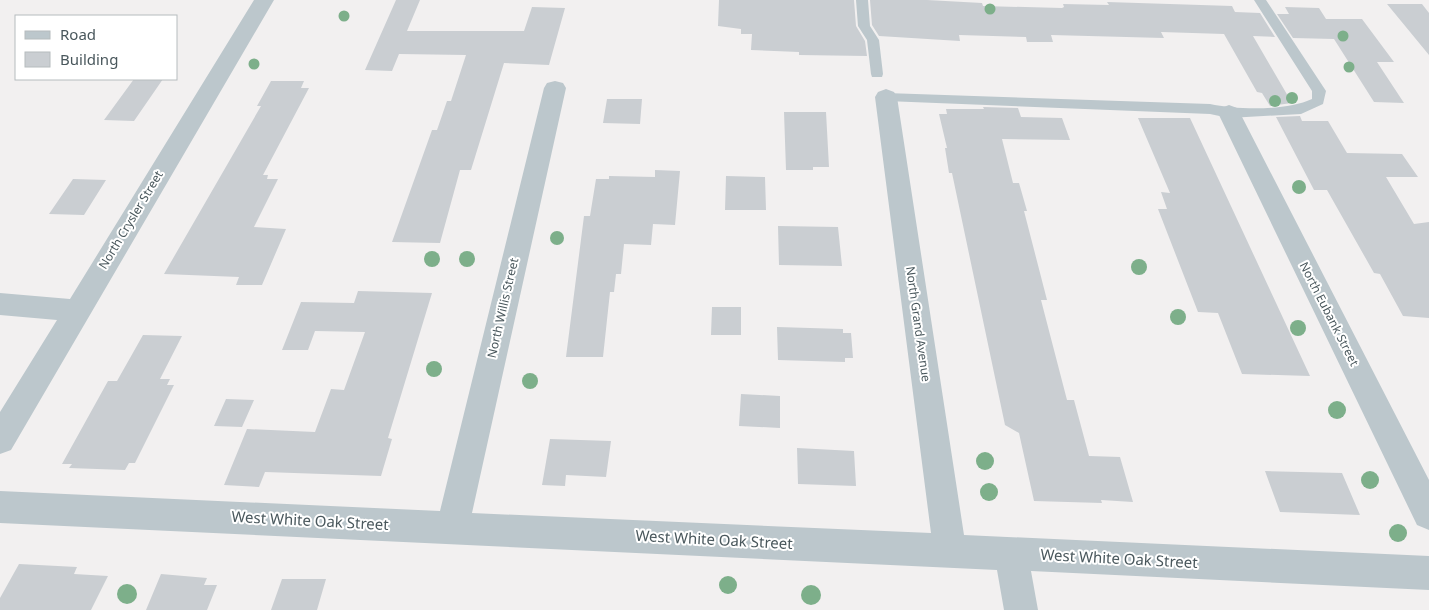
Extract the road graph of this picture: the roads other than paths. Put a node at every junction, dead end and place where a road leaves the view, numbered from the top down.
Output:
1 (264, 0) edge
2 (862, 0) edge
3 (1260, 0) edge
4 (882, 85) junction
5 (555, 88) dead end
6 (1229, 113) junction
7 (0, 304) edge
8 (77, 311) junction
9 (0, 440) edge
10 (0, 507) edge
11 (1429, 514) edge
12 (452, 528) junction
13 (950, 552) junction
14 (1011, 554) junction
15 (1429, 573) edge
16 (1022, 610) edge

1 - 8 street, North Crysler Street
2 - 4 lane
3 - 6 lane
4 - 6 lane
4 - 13 street, North Grand Avenue
5 - 12 street, North Willis Street
6 - 11 street, North Eubank Street
7 - 8 street
8 - 9 street, North Crysler Street
10 - 12 street, West White Oak Street
12 - 13 street, West White Oak Street
13 - 14 street, West White Oak Street
14 - 15 street, West White Oak Street
14 - 16 street

